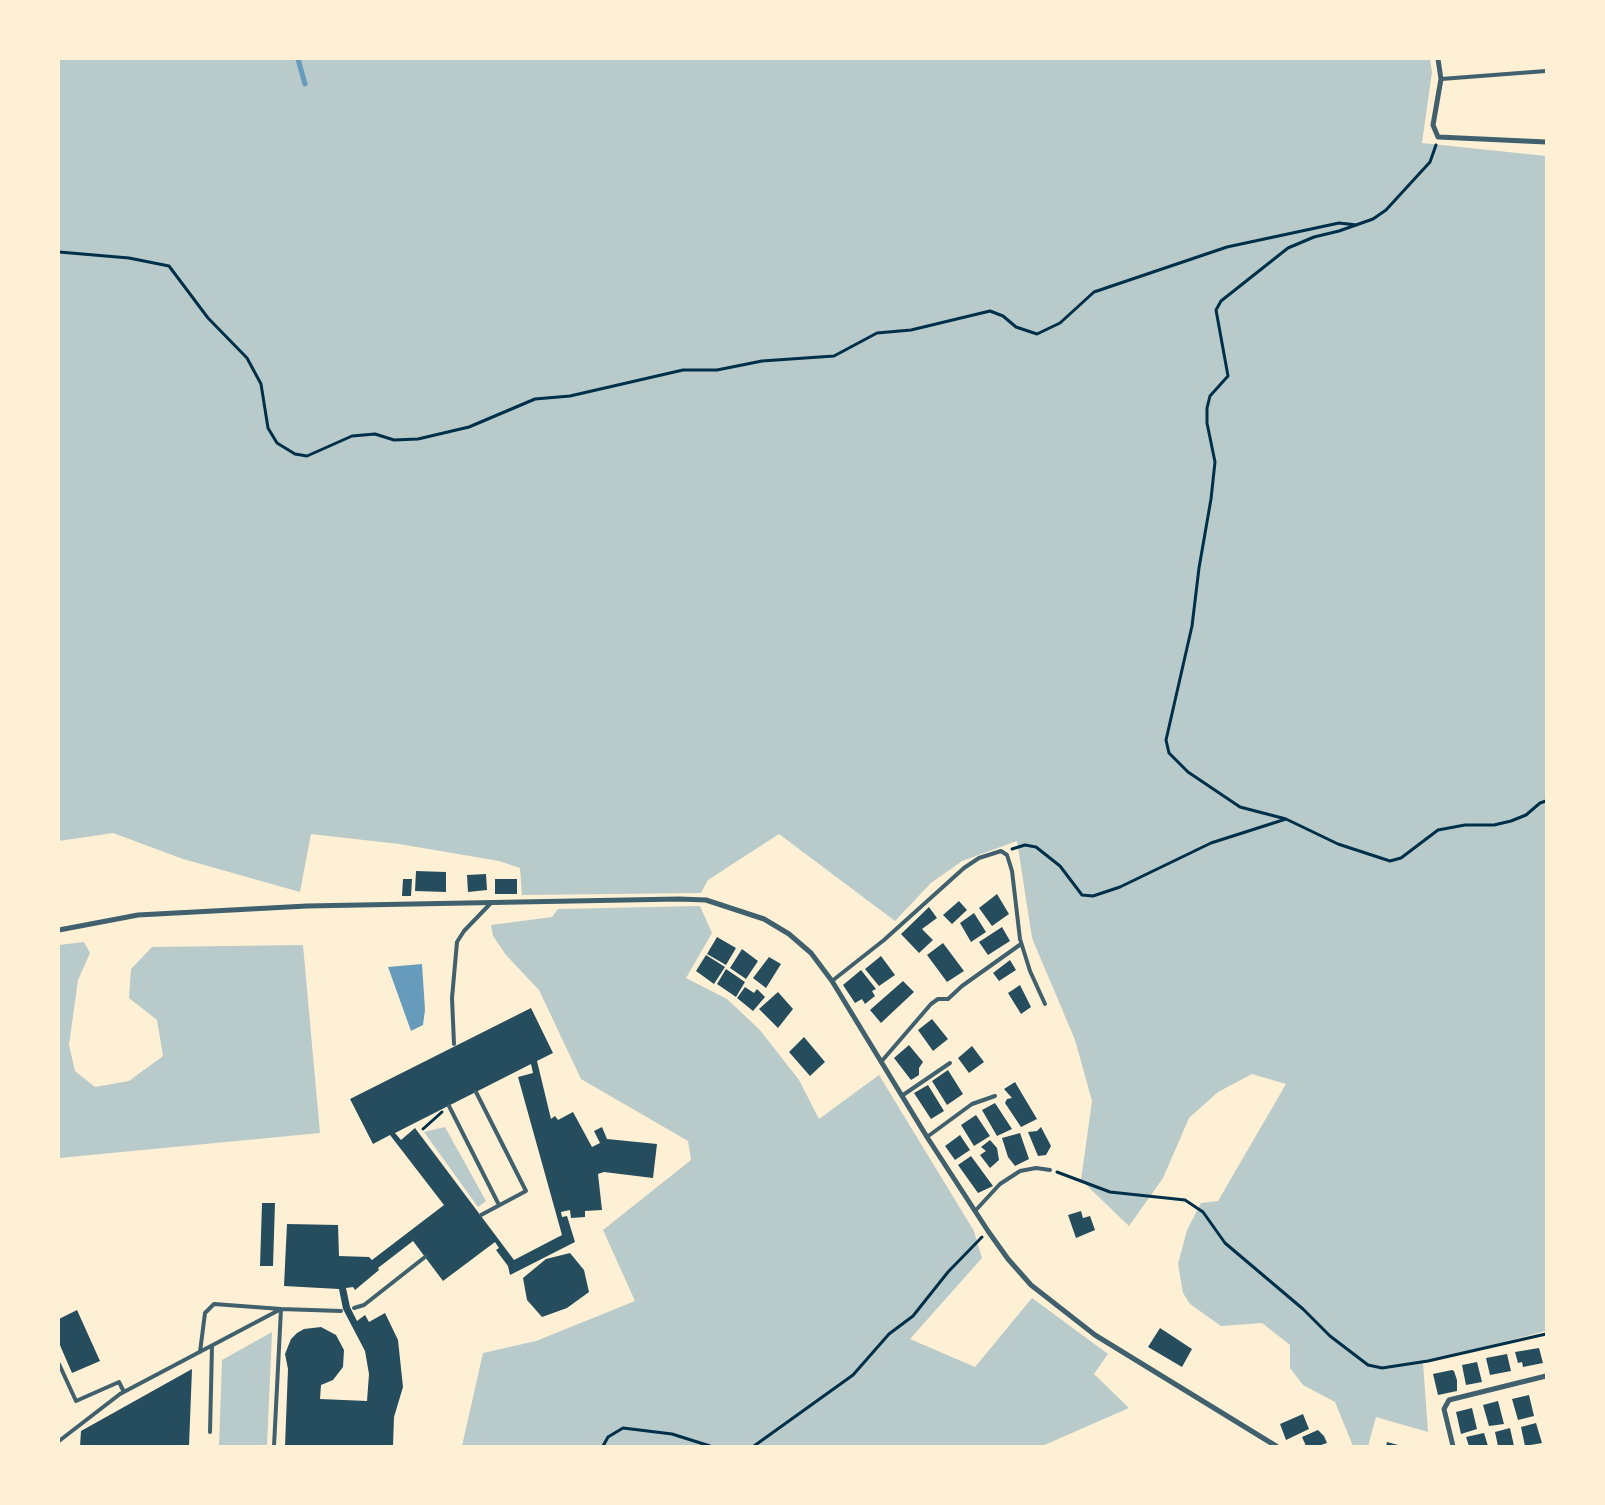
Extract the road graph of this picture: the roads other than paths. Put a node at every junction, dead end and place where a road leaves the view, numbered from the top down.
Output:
1 (1438, 59) edge
2 (1546, 71) edge
3 (1441, 79) junction
4 (1546, 142) edge
5 (490, 904) junction
6 (59, 930) edge
7 (1021, 944) junction
8 (832, 981) junction
9 (1045, 1004) dead end
10 (454, 1044) dead end
11 (881, 1062) junction
12 (950, 1063) dead end
13 (476, 1092) dead end
14 (903, 1095) junction
15 (995, 1096) dead end
16 (449, 1106) dead end
17 (927, 1136) junction
18 (1050, 1170) road end
19 (499, 1205) junction
20 (975, 1210) junction
21 (481, 1215) dead end
22 (424, 1257) dead end
23 (354, 1308) dead end
24 (281, 1309) junction
25 (341, 1311) dead end
26 (212, 1346) junction
27 (200, 1352) junction
28 (59, 1364) edge
29 (1546, 1376) edge
30 (124, 1392) junction
31 (210, 1432) dead end
32 (59, 1441) edge
33 (274, 1446) edge
34 (1276, 1446) edge
35 (1453, 1446) edge

1 - 3 street
2 - 3 lane
3 - 4 street
5 - 6 street
5 - 8 street
5 - 10 lane
7 - 8 lane
7 - 9 lane
7 - 11 lane
8 - 11 street
11 - 14 street
12 - 14 lane
13 - 19 lane
14 - 17 street
15 - 17 lane
16 - 19 lane
17 - 20 street
18 - 20 lane
19 - 21 lane
20 - 34 street
22 - 23 lane
24 - 25 lane
24 - 26 lane
24 - 27 lane
24 - 33 lane
26 - 27 lane
26 - 31 lane
27 - 30 lane
28 - 30 lane
29 - 35 street
30 - 32 lane

